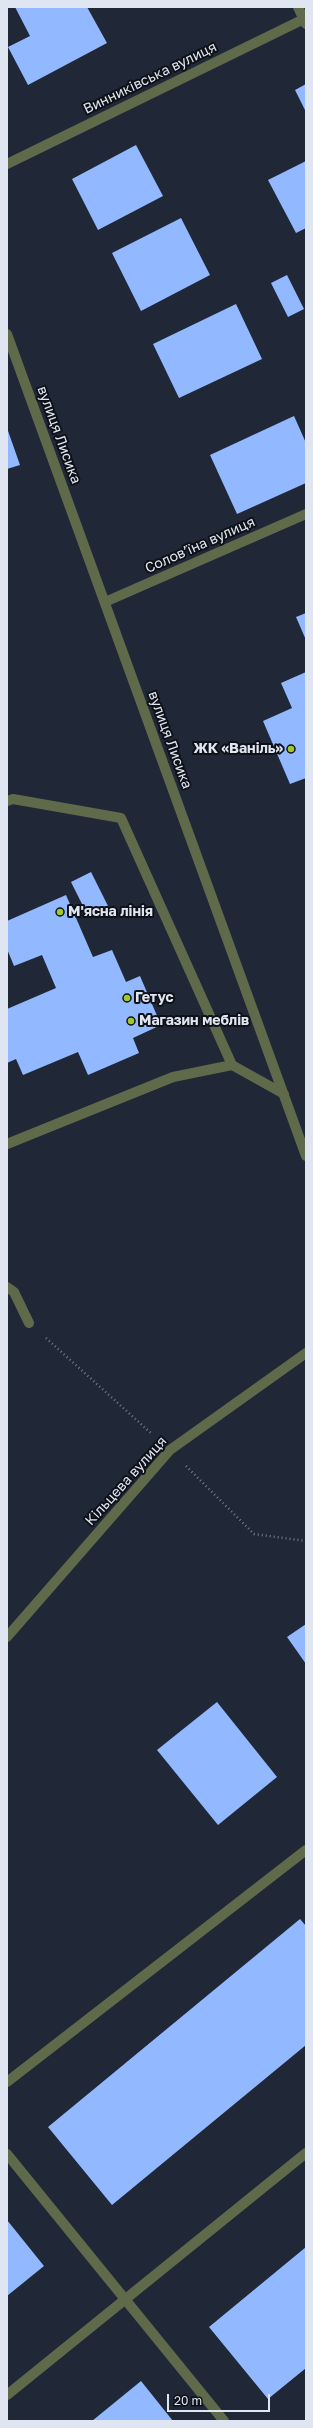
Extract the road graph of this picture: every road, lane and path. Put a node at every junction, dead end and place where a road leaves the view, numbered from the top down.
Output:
1 (298, 7) edge
2 (305, 20) edge
3 (7, 164) edge
4 (7, 334) edge
5 (306, 514) edge
6 (105, 602) junction
7 (7, 801) edge
8 (232, 1066) junction
9 (284, 1094) junction
10 (7, 1144) edge
11 (305, 1149) edge
12 (7, 1287) edge
13 (29, 1323) joint
14 (306, 1353) edge
15 (170, 1450) junction
16 (306, 1541) edge
17 (7, 1637) edge
18 (306, 1850) edge
19 (7, 2082) edge
20 (306, 2153) edge
21 (7, 2154) edge
22 (125, 2299) junction
23 (7, 2395) edge
24 (224, 2421) edge

1 - 2 street
2 - 3 street, Винниківська вулиця
4 - 6 street, вулиця Лисика
5 - 6 street, Соловʼїна вулиця
6 - 9 street, вулиця Лисика
7 - 8 street
8 - 9 street
8 - 10 street
9 - 11 street, вулиця Лисика
12 - 13 street
13 - 15 path
14 - 15 street, Кільцева вулиця
15 - 16 path
15 - 17 street, Кільцева вулиця
18 - 19 street
20 - 22 street
21 - 22 street
22 - 23 street
22 - 24 street

